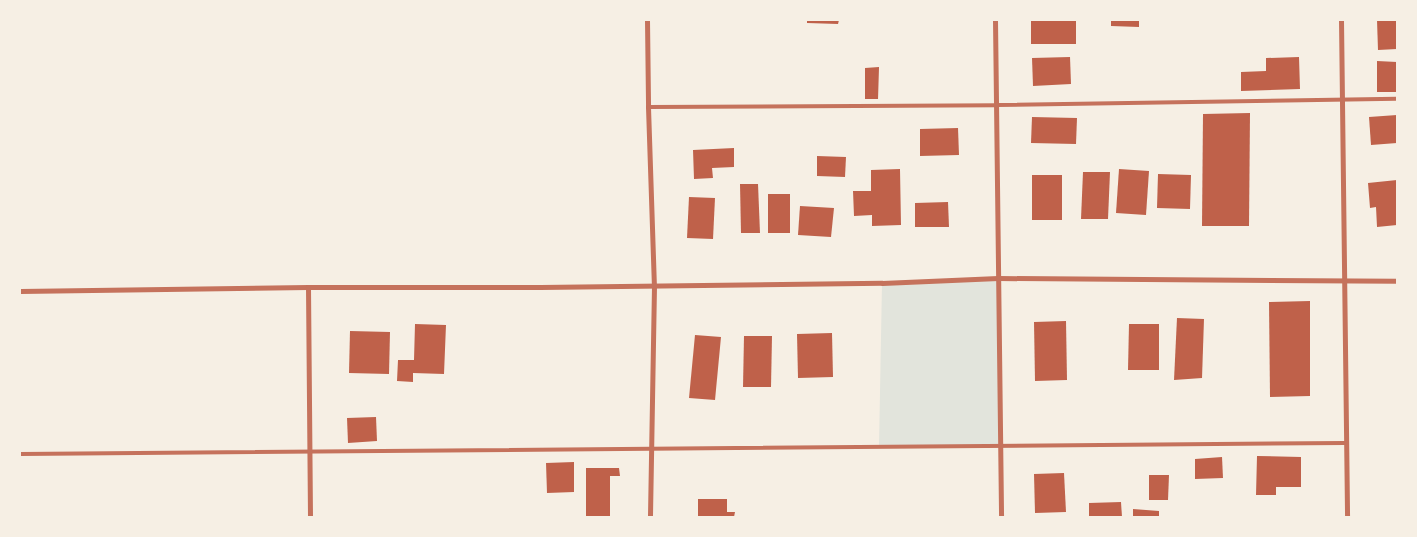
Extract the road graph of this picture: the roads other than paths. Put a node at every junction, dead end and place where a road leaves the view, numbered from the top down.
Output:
1 (647, 20) edge
2 (995, 20) edge
3 (1341, 20) edge
4 (1397, 99) edge
5 (1342, 101) junction
6 (997, 105) junction
7 (648, 108) junction
8 (998, 278) junction
9 (1342, 281) junction
10 (1397, 281) edge
11 (654, 286) junction
12 (308, 287) junction
13 (20, 291) edge
14 (1345, 443) junction
15 (1001, 446) junction
16 (650, 449) junction
17 (310, 451) junction
18 (20, 454) edge
19 (310, 517) edge
20 (650, 517) edge
21 (1001, 517) edge
22 (1347, 517) edge

1 - 7 street
2 - 6 street
3 - 5 street
4 - 5 lane
5 - 6 lane
5 - 9 street
6 - 7 lane
6 - 8 street
7 - 11 street
8 - 9 street
8 - 11 street
8 - 15 street
9 - 10 street
9 - 14 street
11 - 12 street
11 - 16 street
12 - 13 street
12 - 17 street
14 - 15 lane
14 - 22 street
15 - 16 lane
15 - 21 street
16 - 17 lane
16 - 20 street
17 - 18 lane
17 - 19 street

